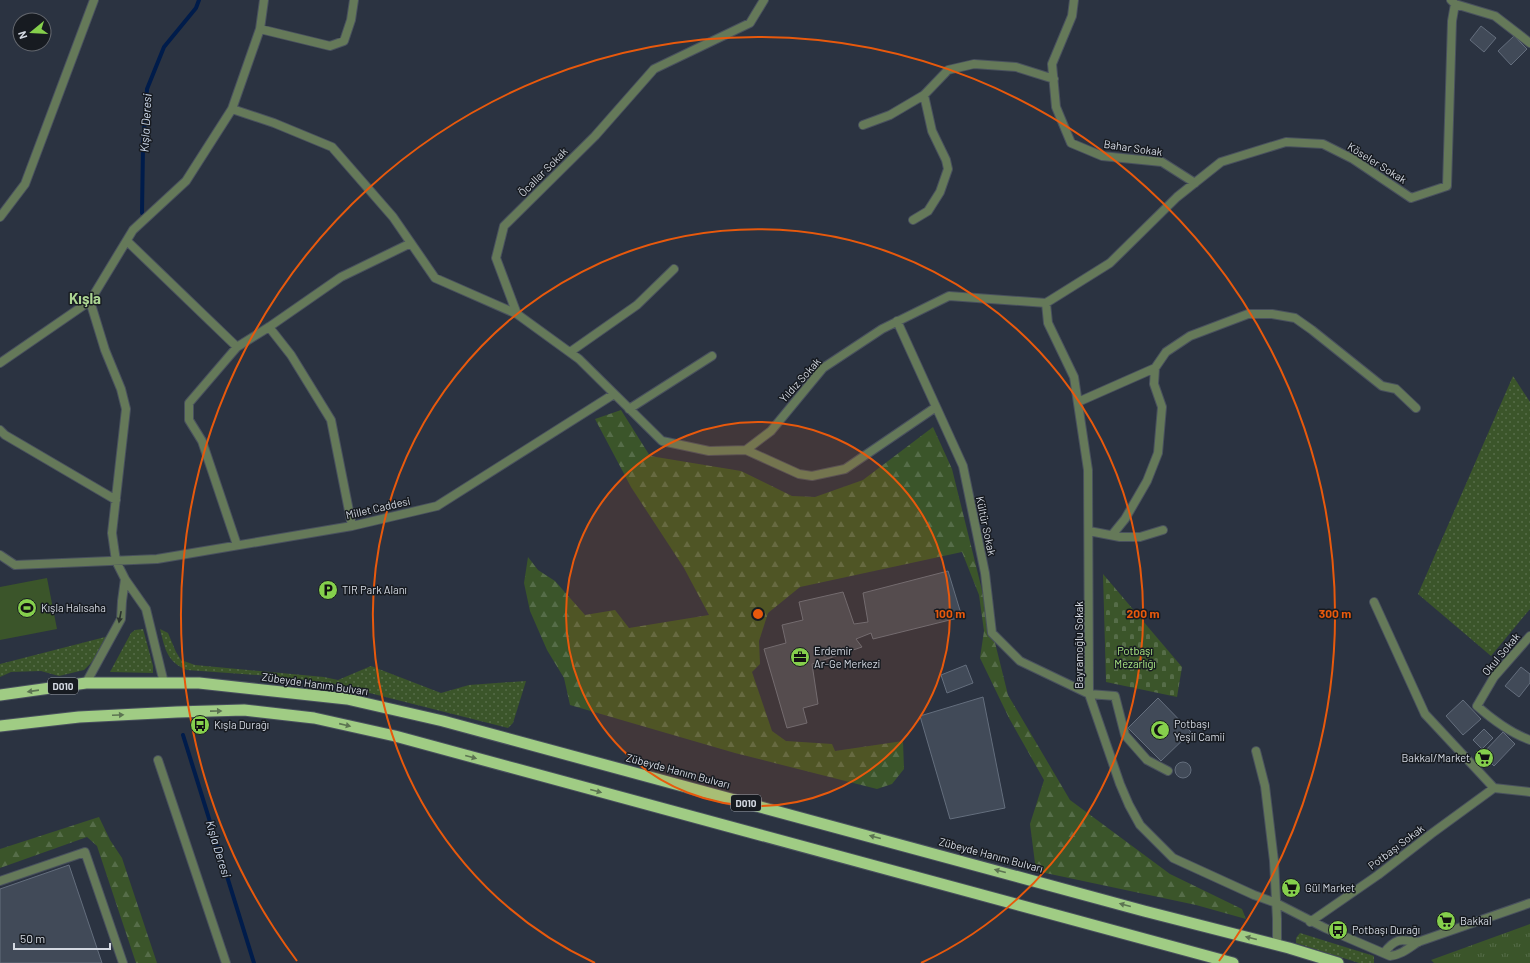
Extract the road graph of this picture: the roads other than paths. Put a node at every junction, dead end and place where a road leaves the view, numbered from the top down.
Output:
1 (94, 0) edge
2 (264, 0) edge
3 (354, 0) edge
4 (764, 0) edge
5 (1074, 0) edge
6 (1453, 2) edge
7 (260, 28) junction
8 (1530, 43) edge
9 (1054, 79) junction
10 (924, 95) junction
11 (232, 109) junction
12 (863, 125) dead end
13 (1195, 183) junction
14 (0, 217) edge
15 (913, 220) dead end
16 (127, 241) junction
17 (411, 243) junction
18 (674, 269) dead end
19 (90, 301) junction
20 (1046, 303) junction
21 (517, 314) junction
22 (897, 321) junction
23 (269, 327) junction
24 (237, 346) junction
25 (570, 352) junction
26 (712, 356) dead end
27 (0, 364) edge
28 (1155, 368) junction
29 (614, 394) junction
30 (1078, 402) junction
31 (936, 406) junction
32 (1416, 408) dead end
33 (629, 409) junction
34 (0, 430) edge
35 (746, 450) junction
36 (116, 500) junction
37 (352, 526) junction
38 (1163, 530) dead end
39 (1089, 531) junction
40 (1112, 535) junction
41 (236, 545) junction
42 (0, 555) edge
43 (116, 562) junction
44 (125, 579) junction
45 (1374, 602) dead end
46 (1530, 636) edge
47 (86, 683) junction
48 (164, 683) junction
49 (1089, 694) junction
50 (0, 695) edge
51 (0, 726) edge
52 (1530, 740) edge
53 (1256, 751) dead end
54 (158, 760) dead end
55 (1168, 771) dead end
56 (1494, 788) junction
57 (1530, 792) edge
58 (0, 881) edge
59 (1530, 902) edge
60 (1276, 903) junction
61 (1310, 922) junction
62 (1418, 942) junction
63 (1277, 945) junction
64 (1387, 957) edge
65 (122, 963) edge
66 (226, 963) edge
67 (1233, 963) edge
68 (1338, 963) edge

1 - 14 street
2 - 7 street
3 - 7 street
4 - 21 street, Öcallar Sokak
5 - 9 street, Bahar Sokak
6 - 8 street
6 - 13 street, Köseler Sokak
7 - 11 street
9 - 10 street
9 - 13 street, Bahar Sokak
10 - 12 street
10 - 15 street
11 - 16 street
11 - 17 street
13 - 20 street, Köseler Sokak
16 - 19 street
16 - 24 street
17 - 21 street
17 - 23 street
18 - 25 street
19 - 27 street
19 - 36 street
20 - 22 street, Yıldız Sokak
20 - 30 street, Bayramoğlu Sokak
21 - 25 street
22 - 31 street, Kültür Sokak
22 - 35 street, Yıldız Sokak
23 - 24 street
23 - 37 street
24 - 41 street
25 - 29 street
26 - 33 street
28 - 30 street
28 - 32 street
28 - 40 street
29 - 33 street
29 - 37 street, Millet Caddesi
30 - 39 street, Bayramoğlu Sokak
31 - 35 street
31 - 49 street, Kültür Sokak
33 - 35 street
34 - 36 street
36 - 43 street
37 - 41 street, Millet Caddesi
38 - 40 street
39 - 40 street
39 - 49 street, Bayramoğlu Sokak
41 - 43 street, Millet Caddesi
42 - 43 street, Millet Caddesi
43 - 44 street
44 -> 47 street
44 - 48 street
45 - 56 street
46 - 52 street, Okul Sokak
47 - 48 highway, Zübeyde Hanım Bulvarı / D010
47 -> 50 highway, Zübeyde Hanım Bulvarı / D010
63 -> 48 highway, Zübeyde Hanım Bulvarı / D010
49 - 55 street
49 - 60 street, Bayramoğlu Sokak
51 -> 67 highway, D010
53 - 60 street
54 - 66 street
56 - 57 street
56 - 61 street, Potbaşı Sokak
58 - 65 street
59 - 62 street
60 - 61 street, Bayramoğlu Sokak
60 - 63 street
61 - 64 street, Bayramoğlu Sokak
62 - 64 street
62 - 64 street
63 - 68 highway, Zübeyde Hanım Bulvarı / D010

